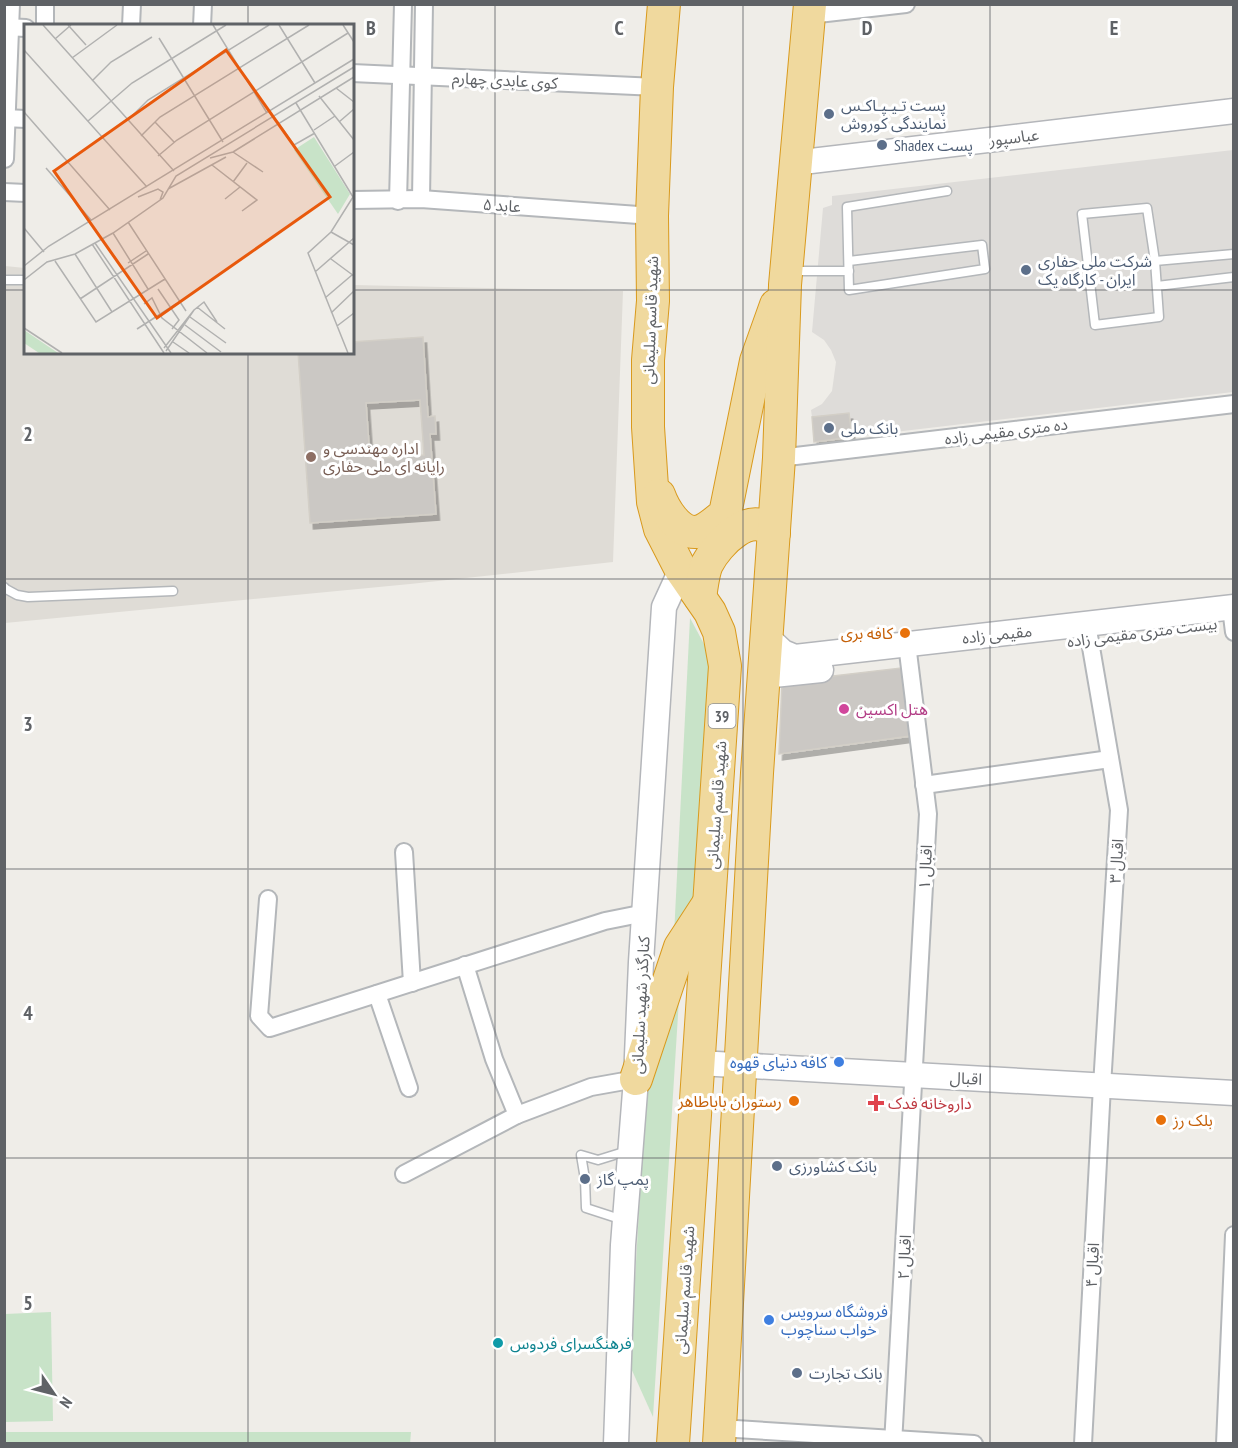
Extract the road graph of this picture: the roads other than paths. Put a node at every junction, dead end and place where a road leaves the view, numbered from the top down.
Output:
1 (11, 4) edge
2 (45, 4) edge
3 (132, 4) edge
4 (203, 4) edge
5 (404, 4) edge
6 (424, 4) edge
7 (663, 4) edge
8 (906, 4) edge
9 (809, 10) edge
10 (45, 24) edge
11 (131, 24) edge
12 (202, 24) edge
13 (13, 28) edge
14 (354, 73) edge
15 (402, 75) junction
16 (423, 76) junction
17 (657, 87) junction
18 (1233, 111) edge
19 (6, 118) edge
20 (24, 119) edge
21 (5, 159) edge
22 (794, 163) junction
23 (947, 191) dead end
24 (4, 192) edge
25 (24, 193) edge
26 (421, 199) junction
27 (354, 200) edge
28 (398, 201) junction
29 (652, 216) junction
30 (1233, 254) edge
31 (1155, 261) junction
32 (849, 266) junction
33 (1233, 277) edge
34 (786, 278) junction
35 (4, 280) edge
36 (24, 280) edge
37 (1157, 285) junction
38 (1233, 404) edge
39 (779, 458) junction
40 (652, 474) junction
41 (774, 533) junction
42 (681, 570) junction
43 (4, 587) edge
44 (173, 591) dead end
45 (700, 597) junction
46 (1233, 618) edge
47 (1087, 631) junction
48 (767, 637) junction
49 (907, 652) junction
50 (764, 676) junction
51 (1110, 759) junction
52 (924, 786) junction
53 (404, 852) dead end
54 (268, 899) dead end
55 (710, 901) junction
56 (645, 913) junction
57 (465, 965) junction
58 (412, 983) junction
59 (377, 994) junction
60 (699, 1063) junction
61 (741, 1066) junction
62 (914, 1076) junction
63 (636, 1079) junction
64 (1102, 1086) junction
65 (409, 1088) dead end
66 (1233, 1093) edge
67 (517, 1115) junction
68 (631, 1150) junction
69 (404, 1174) dead end
70 (625, 1221) junction
71 (1233, 1235) edge
72 (720, 1436) edge
73 (893, 1441) edge
74 (616, 1443) edge
75 (673, 1443) edge
76 (974, 1443) edge
77 (1083, 1443) edge
78 (1225, 1443) edge

1 - 13 street
2 - 10 street
3 - 11 street
4 - 12 street
5 - 15 street
6 - 16 street
7 - 17 highway, شهید قاسم سلیمانی / 39
8 - 9 street
9 - 22 highway
13 - 19 street
14 - 15 street, کوی عابدی چهارم
15 - 16 street, کوی عابدی چهارم
15 - 28 street
16 - 17 street, کوی عابدی چهارم
16 - 26 street
17 - 29 highway, شهید قاسم سلیمانی / 39
18 - 22 main road, عباسپور
19 - 20 street
19 - 21 street
22 - 34 highway
23 - 32 lane
24 - 25 street
26 - 28 street, عابد ۵
26 - 29 street, عابد ۵
27 - 28 street, عابد ۵
29 - 40 highway, شهید قاسم سلیمانی / 39
30 - 31 lane
31 - 37 lane
31 - 37 lane
32 - 32 lane
32 - 34 lane
33 - 37 lane
34 - 39 highway
34 - 40 highway
35 - 36 lane
38 - 39 street, ده متری مقیمی زاده
39 - 41 highway
40 - 42 highway, شهید قاسم سلیمانی / 39
41 - 45 highway
41 - 48 highway
42 - 45 highway, شهید قاسم سلیمانی / 39
42 - 56 main road, کنارگذر شهید سلیمانی
43 - 44 lane
45 - 55 highway, شهید قاسم سلیمانی / 39
46 - 47 main road, بیست متری مقیمی زاده
47 - 49 main road, بیست متری مقیمی زاده
47 - 51 street, اقبال ۳
48 - 49 main road
48 - 50 highway
49 - 50 main road, بیست متری مقیمی زاده
49 - 52 street, اقبال ۱
50 - 61 highway
51 - 52 street
51 - 64 street, اقبال ۳
52 - 62 street, اقبال ۱
53 - 58 street
54 - 59 street
55 - 60 highway, شهید قاسم سلیمانی / 39
55 - 63 highway
56 - 57 street
56 - 63 main road, کنارگذر شهید سلیمانی
57 - 58 street
57 - 67 street
58 - 59 street
59 - 65 street
60 - 61 main road, اقبال
60 - 75 highway, شهید قاسم سلیمانی / 39
61 - 62 main road, اقبال
61 - 72 highway
62 - 64 main road, اقبال
62 - 73 street, اقبال ۲
63 - 67 street
63 - 68 main road, کنارگذر شهید سلیمانی
64 - 66 main road, اقبال
64 - 77 street, اقبال ۴
67 - 69 street
68 - 70 main road, کنارگذر شهید سلیمانی
68 - 70 lane
70 - 74 main road, کنارگذر شهید سلیمانی
71 - 78 street
72 - 73 street
73 - 76 street

